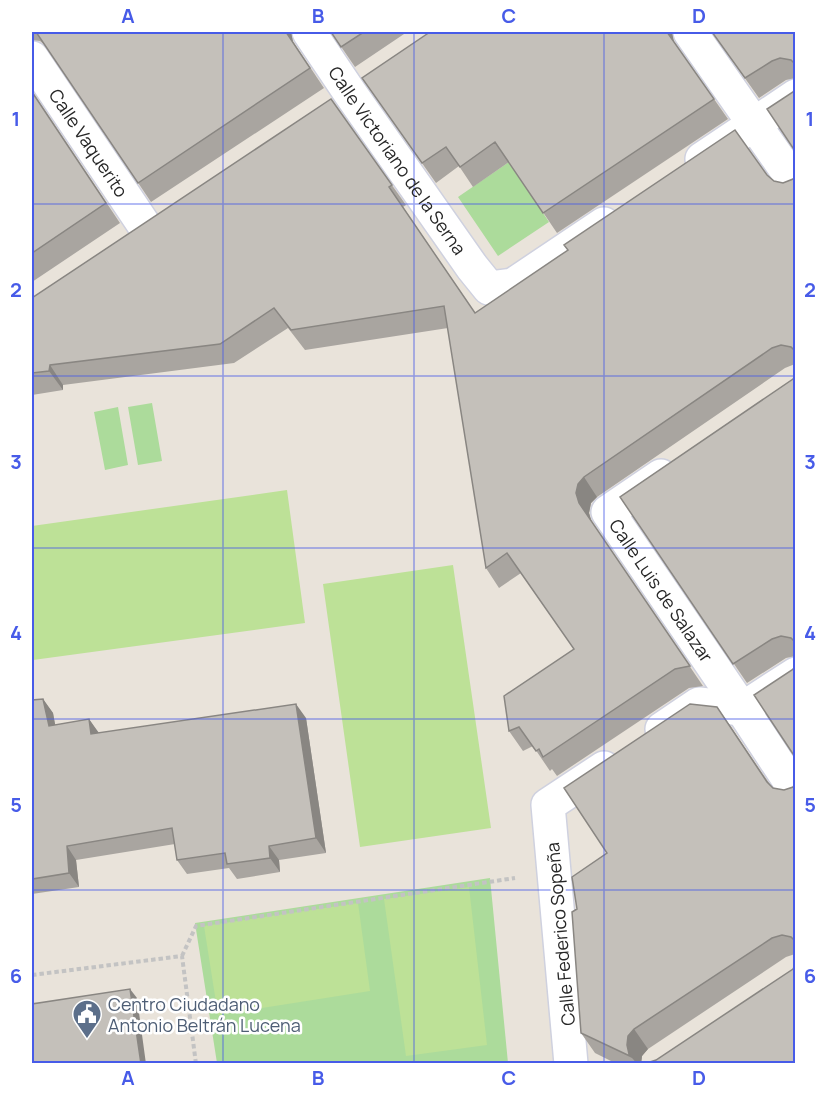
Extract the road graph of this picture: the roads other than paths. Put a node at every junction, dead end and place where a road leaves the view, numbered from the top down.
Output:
1 (309, 32) edge
2 (690, 32) edge
3 (32, 58) edge
4 (376, 75) edge
5 (795, 96) edge
6 (340, 100) junction
7 (754, 124) junction
8 (676, 176) edge
9 (795, 184) edge
10 (628, 208) edge
11 (175, 209) edge
12 (146, 228) junction
13 (117, 247) edge
14 (683, 460) edge
15 (795, 674) edge
16 (742, 709) junction
17 (795, 791) edge
18 (572, 1064) edge

1 - 6 street, Calle Victoriano de la Serna
2 - 7 street
3 - 12 street, Calle Vaquerito
4 - 6 street
5 - 7 street
6 - 10 street, Calle Victoriano de la Serna
7 - 8 street
7 - 9 street
11 - 12 street
12 - 13 street
14 - 16 street, Calle Luis de Salazar
15 - 16 street
16 - 17 street
16 - 18 street, Calle Federico Sopeña

